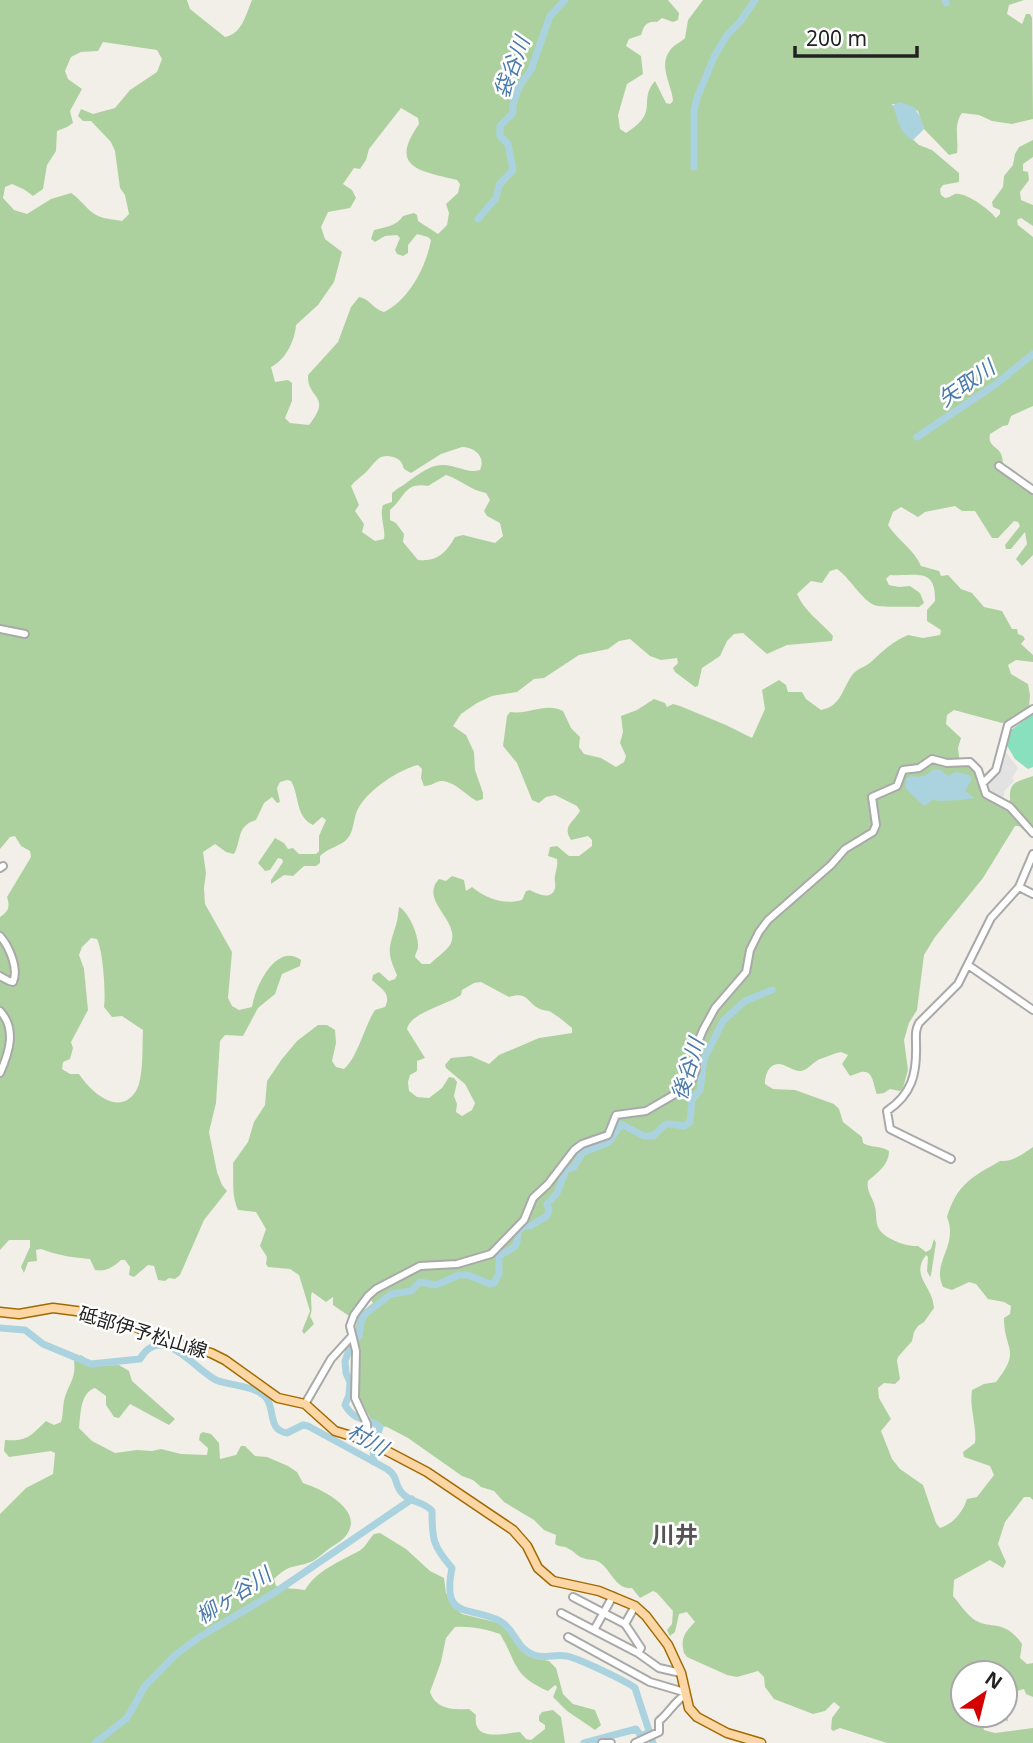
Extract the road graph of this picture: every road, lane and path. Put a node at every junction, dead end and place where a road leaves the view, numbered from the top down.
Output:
1 (999, 466) dead end
2 (1033, 490) edge
3 (0, 629) edge
4 (25, 634) dead end
5 (1033, 709) edge
6 (983, 783) junction
7 (1033, 833) edge
8 (1033, 854) edge
9 (1018, 887) junction
10 (1033, 894) edge
11 (0, 936) edge
12 (968, 965) junction
13 (0, 976) edge
14 (1033, 1010) edge
15 (0, 1011) edge
16 (0, 1073) edge
17 (951, 1159) dead end
18 (0, 1312) edge
19 (352, 1336) junction
20 (305, 1404) junction
21 (368, 1441) junction
22 (613, 1596) junction
23 (573, 1597) dead end
24 (635, 1606) junction
25 (561, 1613) dead end
26 (603, 1614) junction
27 (625, 1624) junction
28 (594, 1630) junction
29 (568, 1637) dead end
30 (613, 1641) junction
31 (638, 1653) junction
32 (605, 1656) junction
33 (657, 1666) junction
34 (681, 1673) junction
35 (650, 1682) junction
36 (684, 1694) junction
37 (603, 1743) edge
38 (611, 1743) edge
39 (635, 1743) edge
40 (761, 1743) edge

1 - 2 street
3 - 4 street
5 - 6 street
6 - 7 street
6 - 19 street
8 - 9 street
9 - 10 street
9 - 12 street
11 - 13 street
12 - 14 street
12 - 17 street
15 - 16 street
18 - 20 main road, 砥部伊予松山線
19 - 20 street
19 - 21 street
20 - 21 main road, 砥部伊予松山線
21 - 22 main road, 砥部伊予松山線
22 - 24 main road, 砥部伊予松山線
22 - 26 street
23 - 26 street
24 - 27 street
24 - 34 main road, 砥部伊予松山線
25 - 28 street
26 - 27 street
26 - 28 street
27 - 31 street
28 - 30 street
29 - 32 street
30 - 31 street
30 - 32 street
31 - 33 street
32 - 35 street
33 - 34 street
33 - 35 street
34 - 36 main road, 砥部伊予松山線
35 - 36 street
36 - 39 street
36 - 40 main road
37 - 38 street

